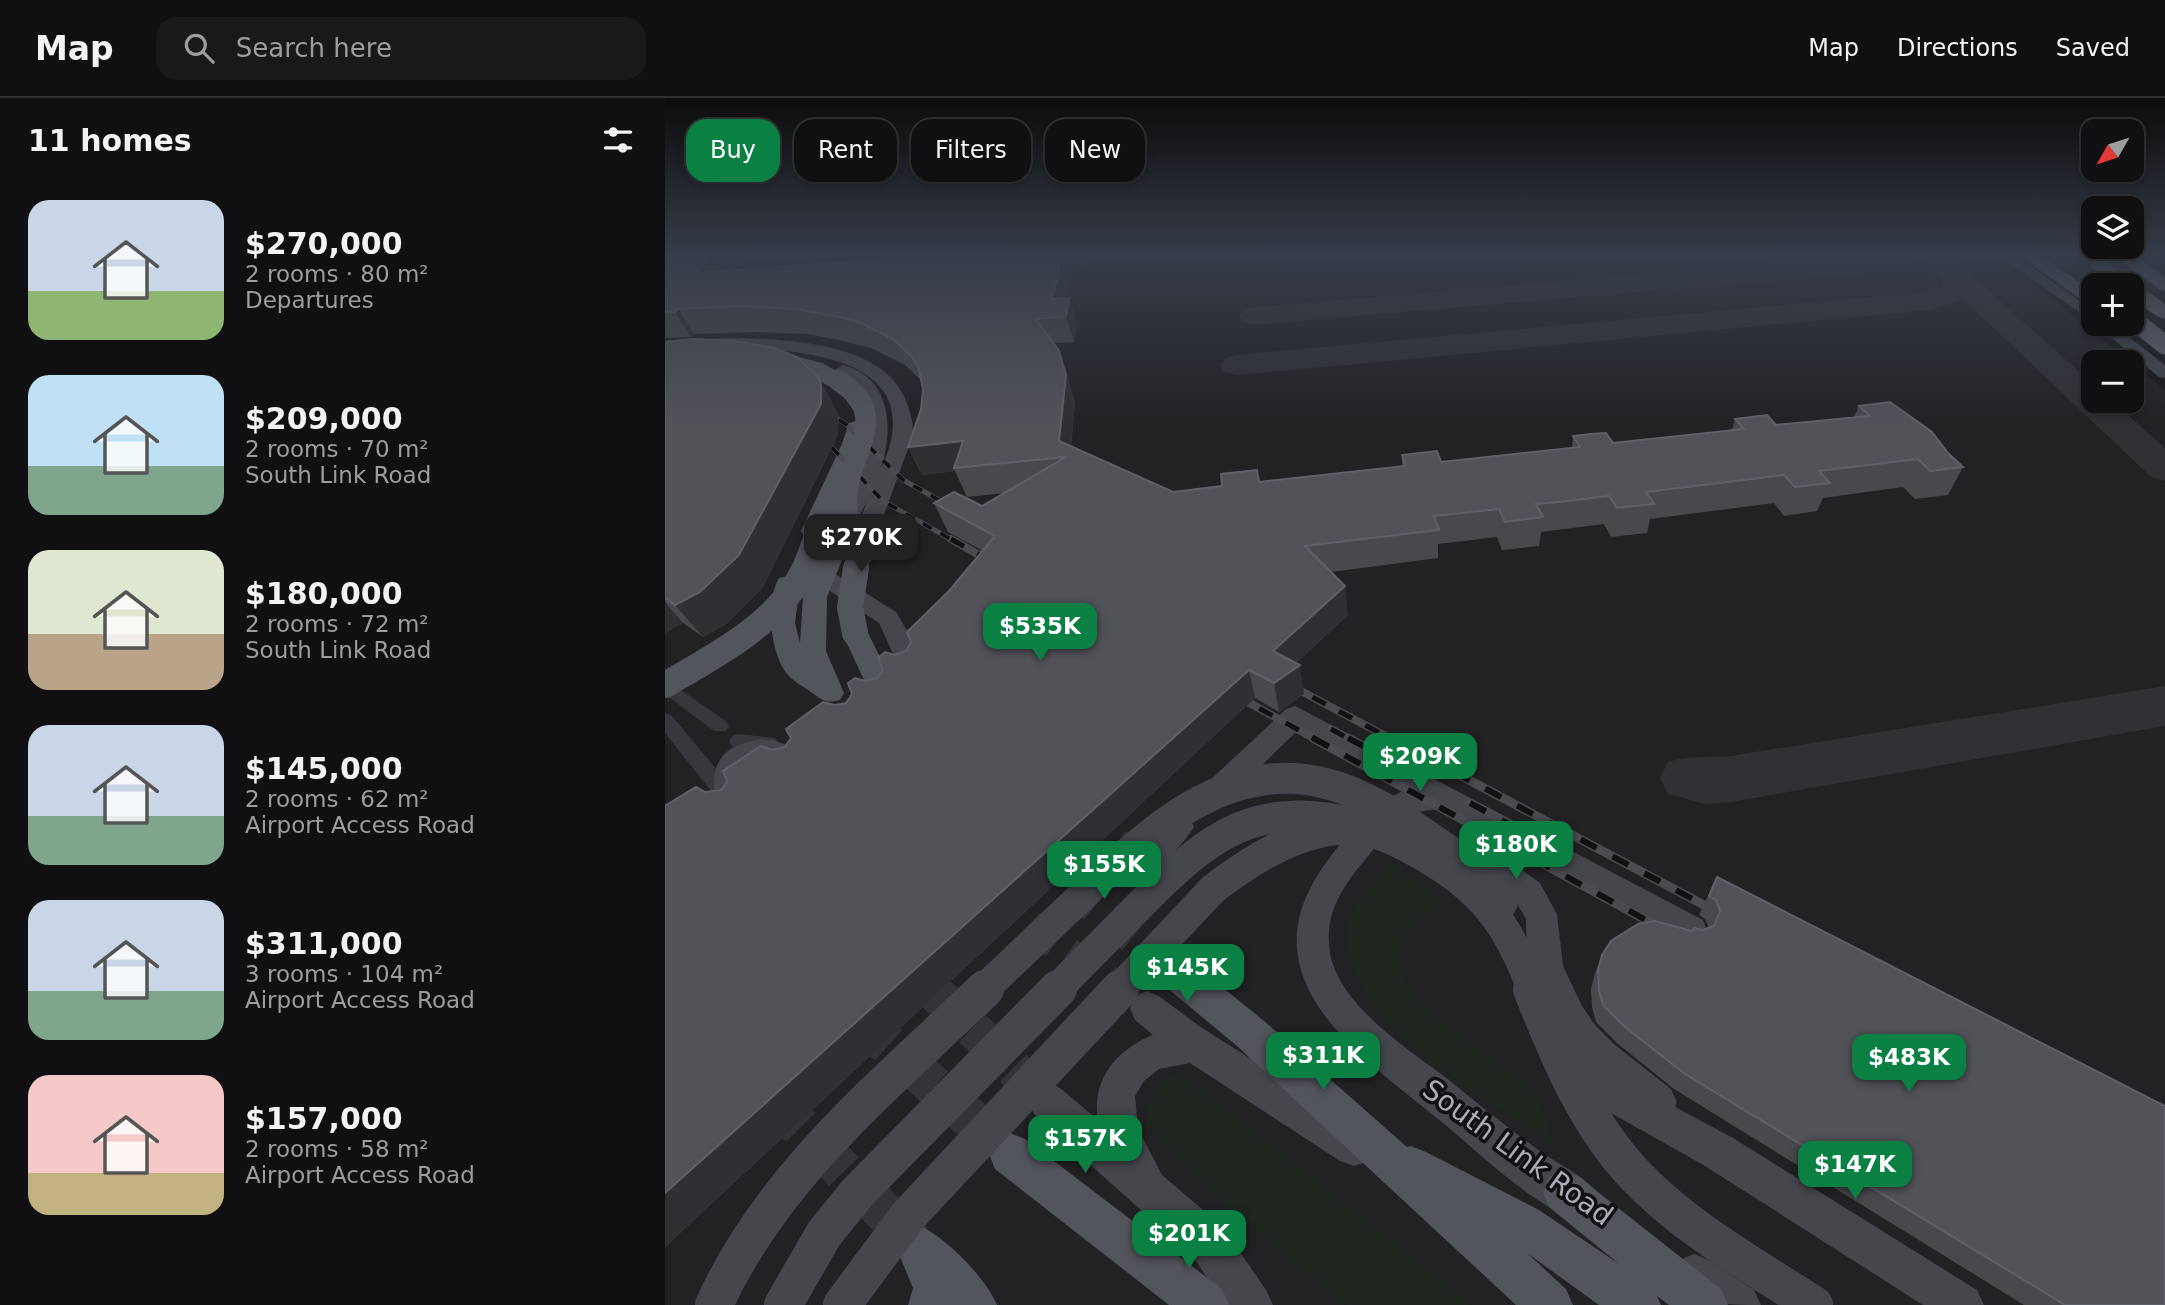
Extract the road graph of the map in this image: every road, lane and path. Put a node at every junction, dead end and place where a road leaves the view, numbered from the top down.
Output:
1 (2144, 328) edge
2 (2144, 332) edge
3 (2118, 336) edge
4 (765, 342) junction
5 (2165, 345) edge
6 (665, 346) edge
7 (684, 350) junction
8 (665, 352) edge
9 (709, 356) junction
10 (665, 360) edge
11 (2165, 373) edge
12 (880, 428) junction
13 (852, 443) junction
14 (839, 490) junction
15 (838, 540) junction
16 (860, 553) junction
17 (824, 577) junction
18 (788, 582) junction
19 (717, 647) dead end
20 (913, 672) edge
21 (665, 685) edge
22 (828, 690) junction
23 (881, 690) edge
24 (847, 713) edge
25 (665, 720) edge
26 (720, 726) dead end
27 (738, 741) dead end
28 (790, 759) joint
29 (1398, 772) junction
30 (1446, 798) junction
31 (734, 803) joint
32 (1393, 808) junction
33 (1459, 857) junction
34 (1143, 862) dead end
35 (1691, 931) edge
36 (1525, 944) junction
37 (1179, 975) tunnel mouth
38 (1147, 1008) tunnel mouth
39 (1194, 1044) junction
40 (1047, 1101) tunnel mouth
41 (1379, 1150) junction
42 (1716, 1150) junction
43 (1010, 1154) tunnel mouth
44 (1420, 1189) junction
45 (1564, 1192) junction
46 (1162, 1203) junction
47 (714, 1305) edge
48 (783, 1305) edge
49 (842, 1305) edge
50 (932, 1305) edge
51 (974, 1305) edge
52 (1206, 1305) edge
53 (1251, 1305) edge
54 (1550, 1305) edge
55 (1638, 1305) edge
56 (1705, 1305) edge
57 (1739, 1305) edge
58 (1814, 1305) edge
59 (1962, 1305) edge

1 - 5 highway, bridge
2 - 5 highway
3 - 11 street
4 - 6 street
4 - 9 main road
4 - 16 street
7 - 8 street
7 - 10 main road
7 - 12 street
9 - 10 main road
9 - 14 main road, bridge
10 - 13 main road
12 - 13 main road
12 - 15 street
13 - 14 main road
14 - 15 main road
14 - 16 main road, bridge
14 - 18 main road
14 - 21 main road, bridge
15 - 17 main road
16 - 23 main road, bridge
17 - 20 street
17 - 22 main road
18 - 19 main road
18 - 22 main road
21 - 26 street
22 - 24 main road
25 - 31 street
27 - 28 street
28 - 31 street
29 - 30 street
29 - 32 street
29 - 34 street
30 - 32 street, South Link Road
30 - 35 street
32 - 45 main road, South Link Road
33 - 36 street
33 - 42 main road
33 - 47 main road, bridge
36 - 42 street
36 - 48 street, bridge
37 - 41 main road
38 - 39 street
39 - 44 main road
39 - 46 street
40 - 46 street
41 - 44 main road
41 - 55 main road
42 - 59 street
43 - 52 main road
44 - 54 main road
45 - 56 main road
45 - 57 street, South Link Road
46 - 53 street
49 - 58 street, bridge
50 - 51 main road

